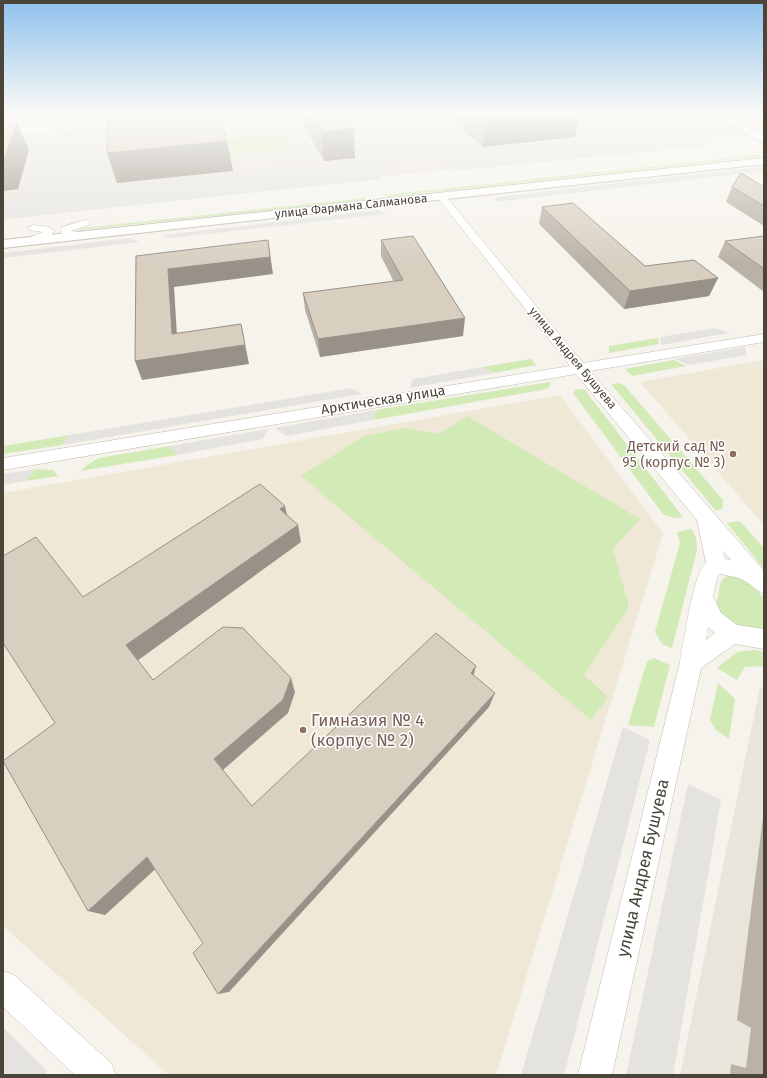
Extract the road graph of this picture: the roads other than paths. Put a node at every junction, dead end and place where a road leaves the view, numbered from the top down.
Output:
1 (649, 163) edge
2 (743, 163) edge
3 (441, 196) junction
4 (233, 208) dead end
5 (18, 230) dead end
6 (31, 235) junction
7 (3, 244) edge
8 (764, 338) edge
9 (579, 367) junction
10 (3, 464) edge
11 (706, 518) junction
12 (717, 566) junction
13 (761, 581) edge
14 (703, 596) junction
15 (732, 634) junction
16 (764, 639) edge
17 (691, 662) junction
18 (3, 986) edge
19 (98, 1075) edge
20 (595, 1075) edge

1 - 4 street, улица Фармана Салманова
2 - 3 street, улица Фармана Салманова
3 - 6 street, улица Фармана Салманова
3 - 9 street, улица Андрея Бушуева
5 - 6 street, улица Фармана Салманова
6 - 7 street, улица Фармана Салманова
8 - 9 street, Арктическая улица
9 - 10 street, Арктическая улица
9 - 11 street, улица Андрея Бушуева
11 - 12 street
11 - 13 street, улица Андрея Бушуева
12 - 13 street
12 - 14 street, улица Андрея Бушуева
14 - 15 street
14 - 17 street, улица Андрея Бушуева
15 - 16 street
15 - 17 street
17 - 20 street, улица Андрея Бушуева
18 - 19 street

